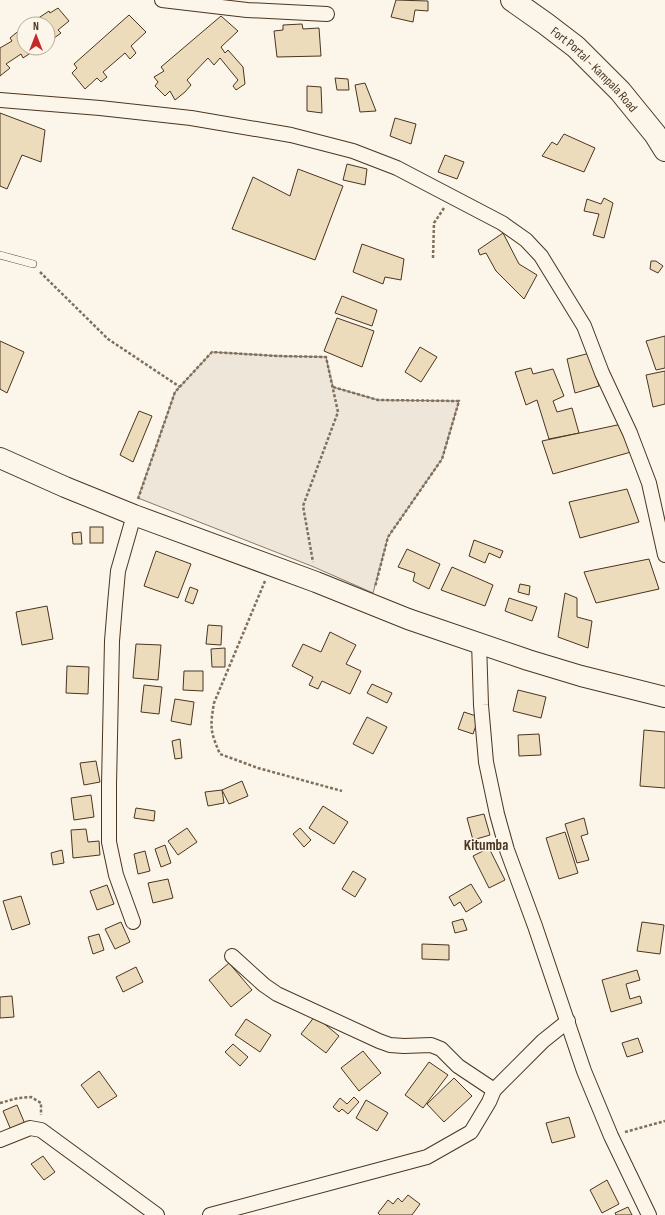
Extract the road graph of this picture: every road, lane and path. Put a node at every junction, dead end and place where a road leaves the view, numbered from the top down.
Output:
1 (162, 0) edge
2 (512, 0) edge
3 (327, 14) dead end
4 (0, 100) edge
5 (665, 150) edge
6 (453, 197) junction
7 (0, 255) edge
8 (433, 258) dead end
9 (33, 264) joint
10 (180, 387) junction
11 (332, 387) junction
12 (0, 458) edge
13 (134, 516) junction
14 (665, 556) edge
15 (272, 566) junction
16 (316, 582) junction
17 (373, 593) dead end
18 (479, 642) junction
19 (665, 698) edge
20 (342, 791) dead end
21 (133, 922) dead end
22 (232, 956) dead end
23 (568, 1021) junction
24 (494, 1090) junction
25 (0, 1103) edge
26 (665, 1122) edge
27 (41, 1130) junction
28 (611, 1136) junction
29 (0, 1140) edge
30 (157, 1215) edge
31 (210, 1215) edge
32 (649, 1215) edge

1 - 3 street
2 - 5 highway, Fort Portal - Kampala Road
4 - 6 street
6 - 8 path
6 - 14 street
7 - 9 lane
9 - 10 path
10 - 11 path
10 - 13 path
11 - 16 path
11 - 17 path
12 - 13 street
13 - 15 street
13 - 21 street
15 - 16 street
15 - 20 path
16 - 18 street
18 - 19 street
18 - 23 street
22 - 24 street
23 - 24 street
23 - 28 street
24 - 31 street
25 - 27 path
26 - 28 path
27 - 29 street
27 - 30 street
28 - 32 street

